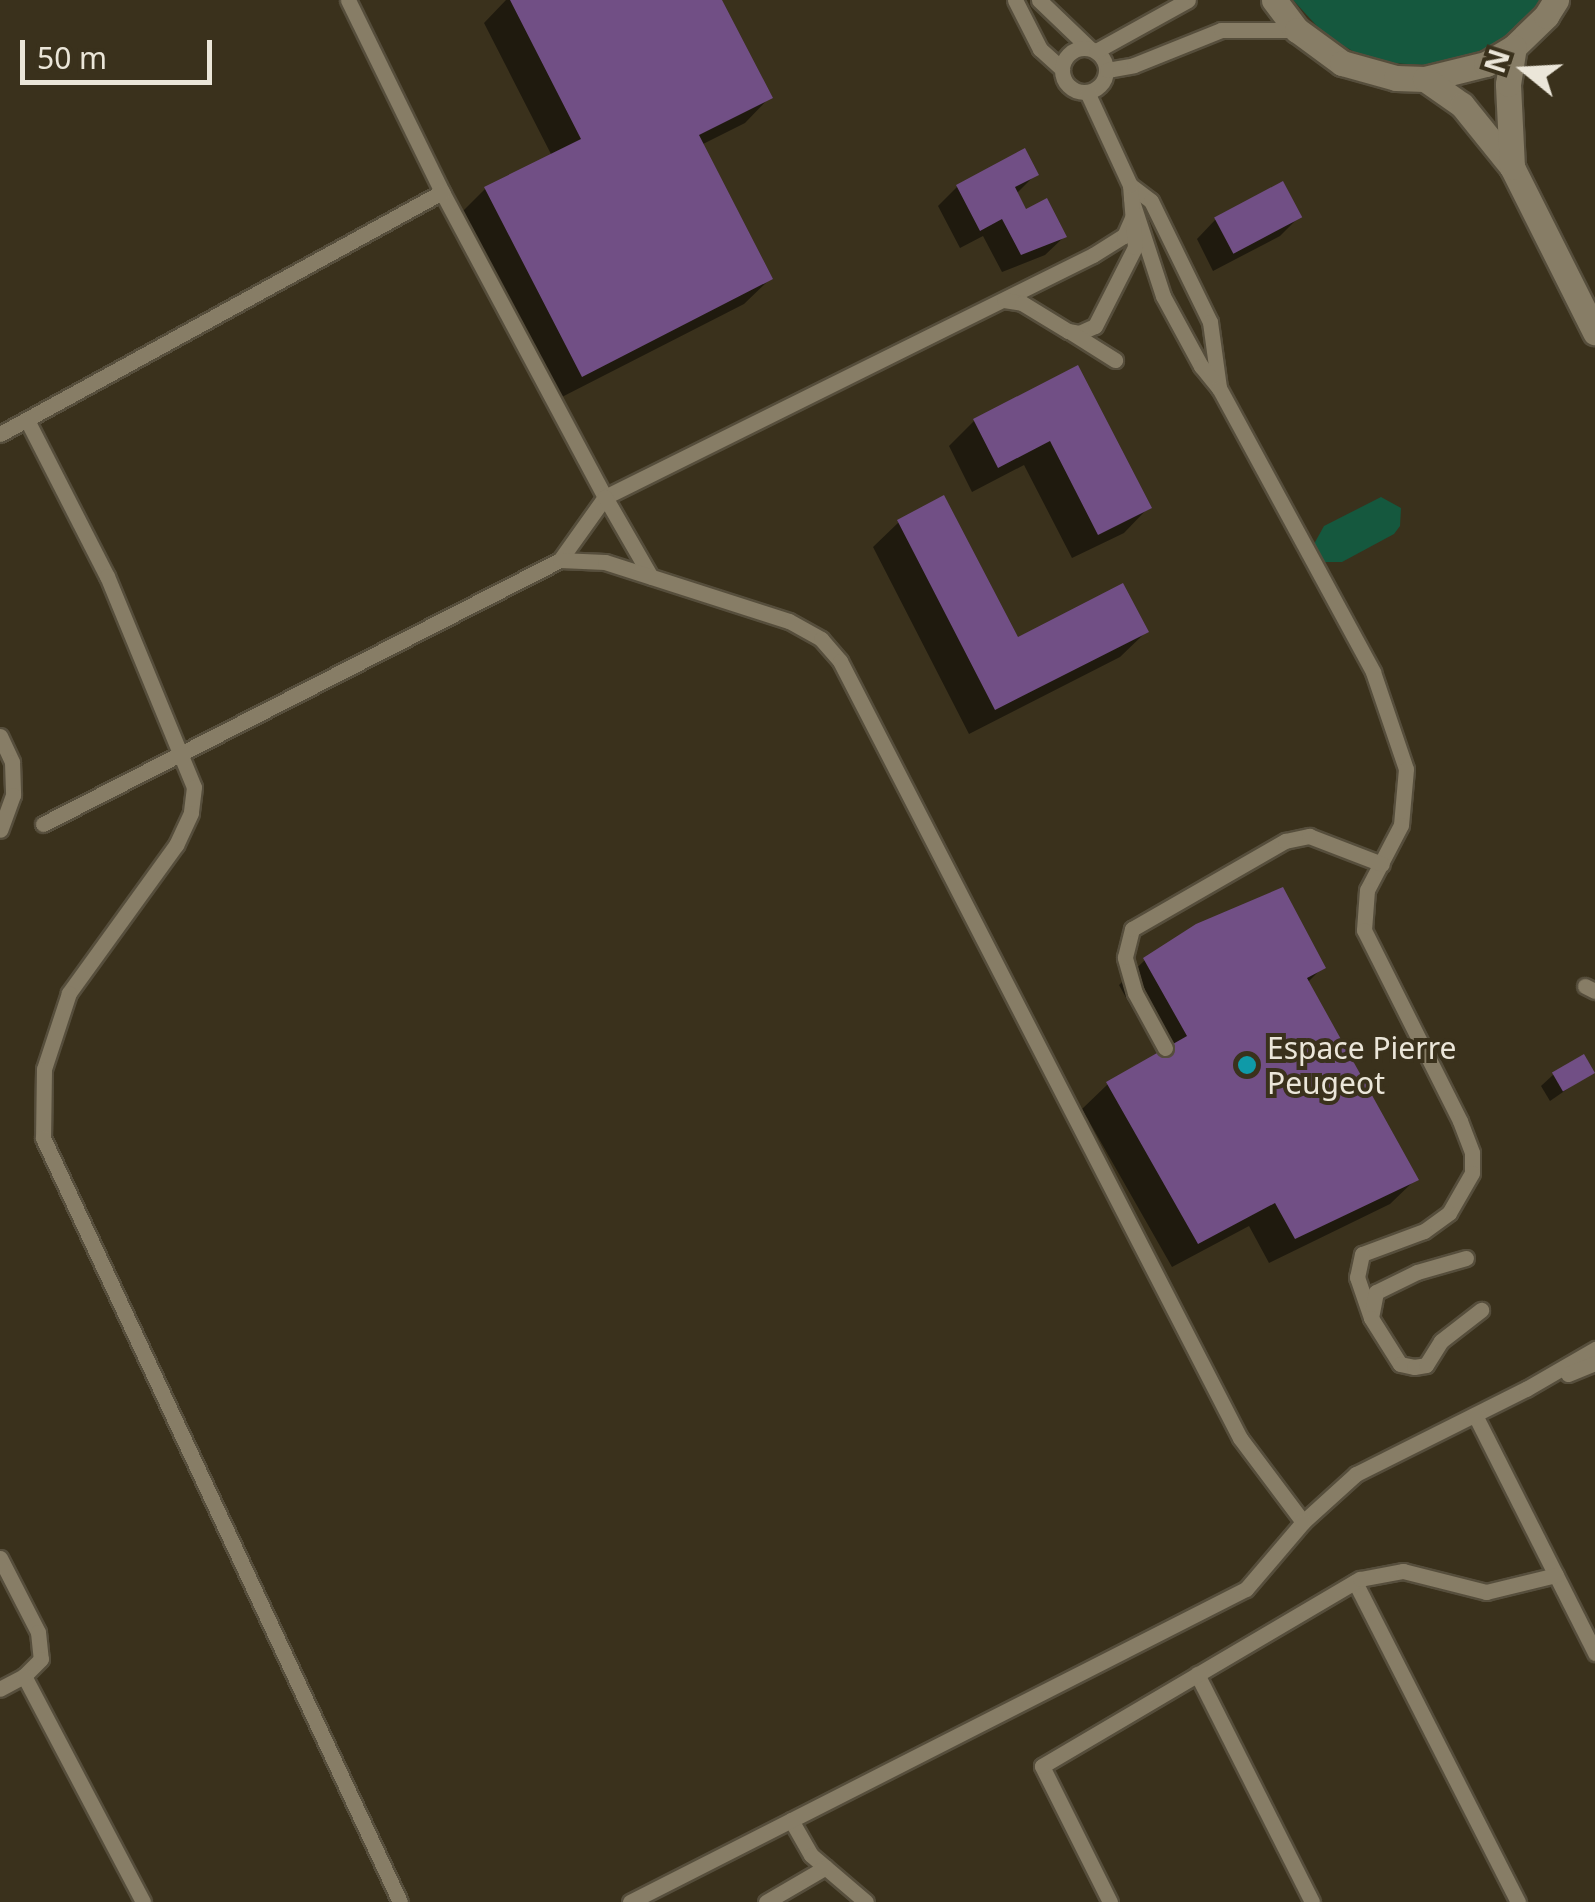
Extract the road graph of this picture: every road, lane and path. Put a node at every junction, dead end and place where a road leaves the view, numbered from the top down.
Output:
1 (348, 0) edge
2 (1015, 0) edge
3 (1038, 0) edge
4 (1188, 0) edge
5 (1274, 0) edge
6 (1556, 0) edge
7 (1296, 30) junction
8 (1514, 47) junction
9 (1093, 49) junction
10 (1062, 69) junction
11 (1107, 70) junction
12 (1424, 79) junction
13 (1087, 92) junction
14 (1512, 167) junction
15 (442, 192) junction
16 (1131, 192) junction
17 (1133, 216) junction
18 (1004, 300) junction
19 (1107, 310) junction
20 (1068, 331) junction
21 (1595, 332) edge
22 (1219, 388) junction
23 (27, 420) junction
24 (0, 434) edge
25 (605, 497) junction
26 (560, 560) junction
27 (651, 577) junction
28 (0, 736) edge
29 (183, 754) junction
30 (43, 824) dead end
31 (0, 830) edge
32 (1382, 864) junction
33 (1166, 1048) dead end
34 (1382, 1247) junction
35 (1466, 1258) dead end
36 (1392, 1284) junction
37 (1482, 1310) dead end
38 (1371, 1318) junction
39 (1595, 1349) edge
40 (1595, 1364) edge
41 (1526, 1389) junction
42 (1475, 1414) junction
43 (1303, 1522) junction
44 (0, 1558) edge
45 (1556, 1576) junction
46 (1355, 1582) junction
47 (1595, 1653) edge
48 (1197, 1674) junction
49 (24, 1676) junction
50 (0, 1689) edge
51 (791, 1820) junction
52 (826, 1867) junction
53 (143, 1902) edge
54 (400, 1902) edge
55 (630, 1902) edge
56 (766, 1902) edge
57 (866, 1902) edge
58 (1110, 1902) edge
59 (1312, 1902) edge
60 (1518, 1902) edge

1 - 15 lane
2 - 10 lane
3 - 9 lane
4 - 9 lane
5 - 7 main road
6 - 8 main road
7 - 11 lane
7 - 12 main road
8 - 12 main road
8 - 14 main road
9 - 10 lane
9 - 11 lane
10 - 13 lane
11 - 13 lane
12 - 14 main road
13 - 16 lane
14 - 21 main road
15 - 23 lane
15 - 25 lane
16 - 17 lane
16 - 22 lane
16 - 22 lane
17 - 18 lane
17 - 19 lane
18 - 20 lane
18 - 25 lane
19 - 20 lane
19 - 20 lane
22 - 32 lane
23 - 24 lane
23 - 29 lane
25 - 26 lane
25 - 27 lane
26 - 27 lane
26 - 29 lane
27 - 43 lane
28 - 31 lane
29 - 30 lane
29 - 54 lane
32 - 33 lane
32 - 34 lane
34 - 36 lane
34 - 38 lane
35 - 36 lane
36 - 38 lane
37 - 38 lane
39 - 41 lane
40 - 41 lane
41 - 42 lane
42 - 43 lane
42 - 45 lane
43 - 51 lane
44 - 49 lane
45 - 46 lane
45 - 47 lane
46 - 48 lane
46 - 60 lane
48 - 58 lane
48 - 59 lane
49 - 50 lane
49 - 53 lane
51 - 52 lane
51 - 55 lane
52 - 56 lane
52 - 57 lane

